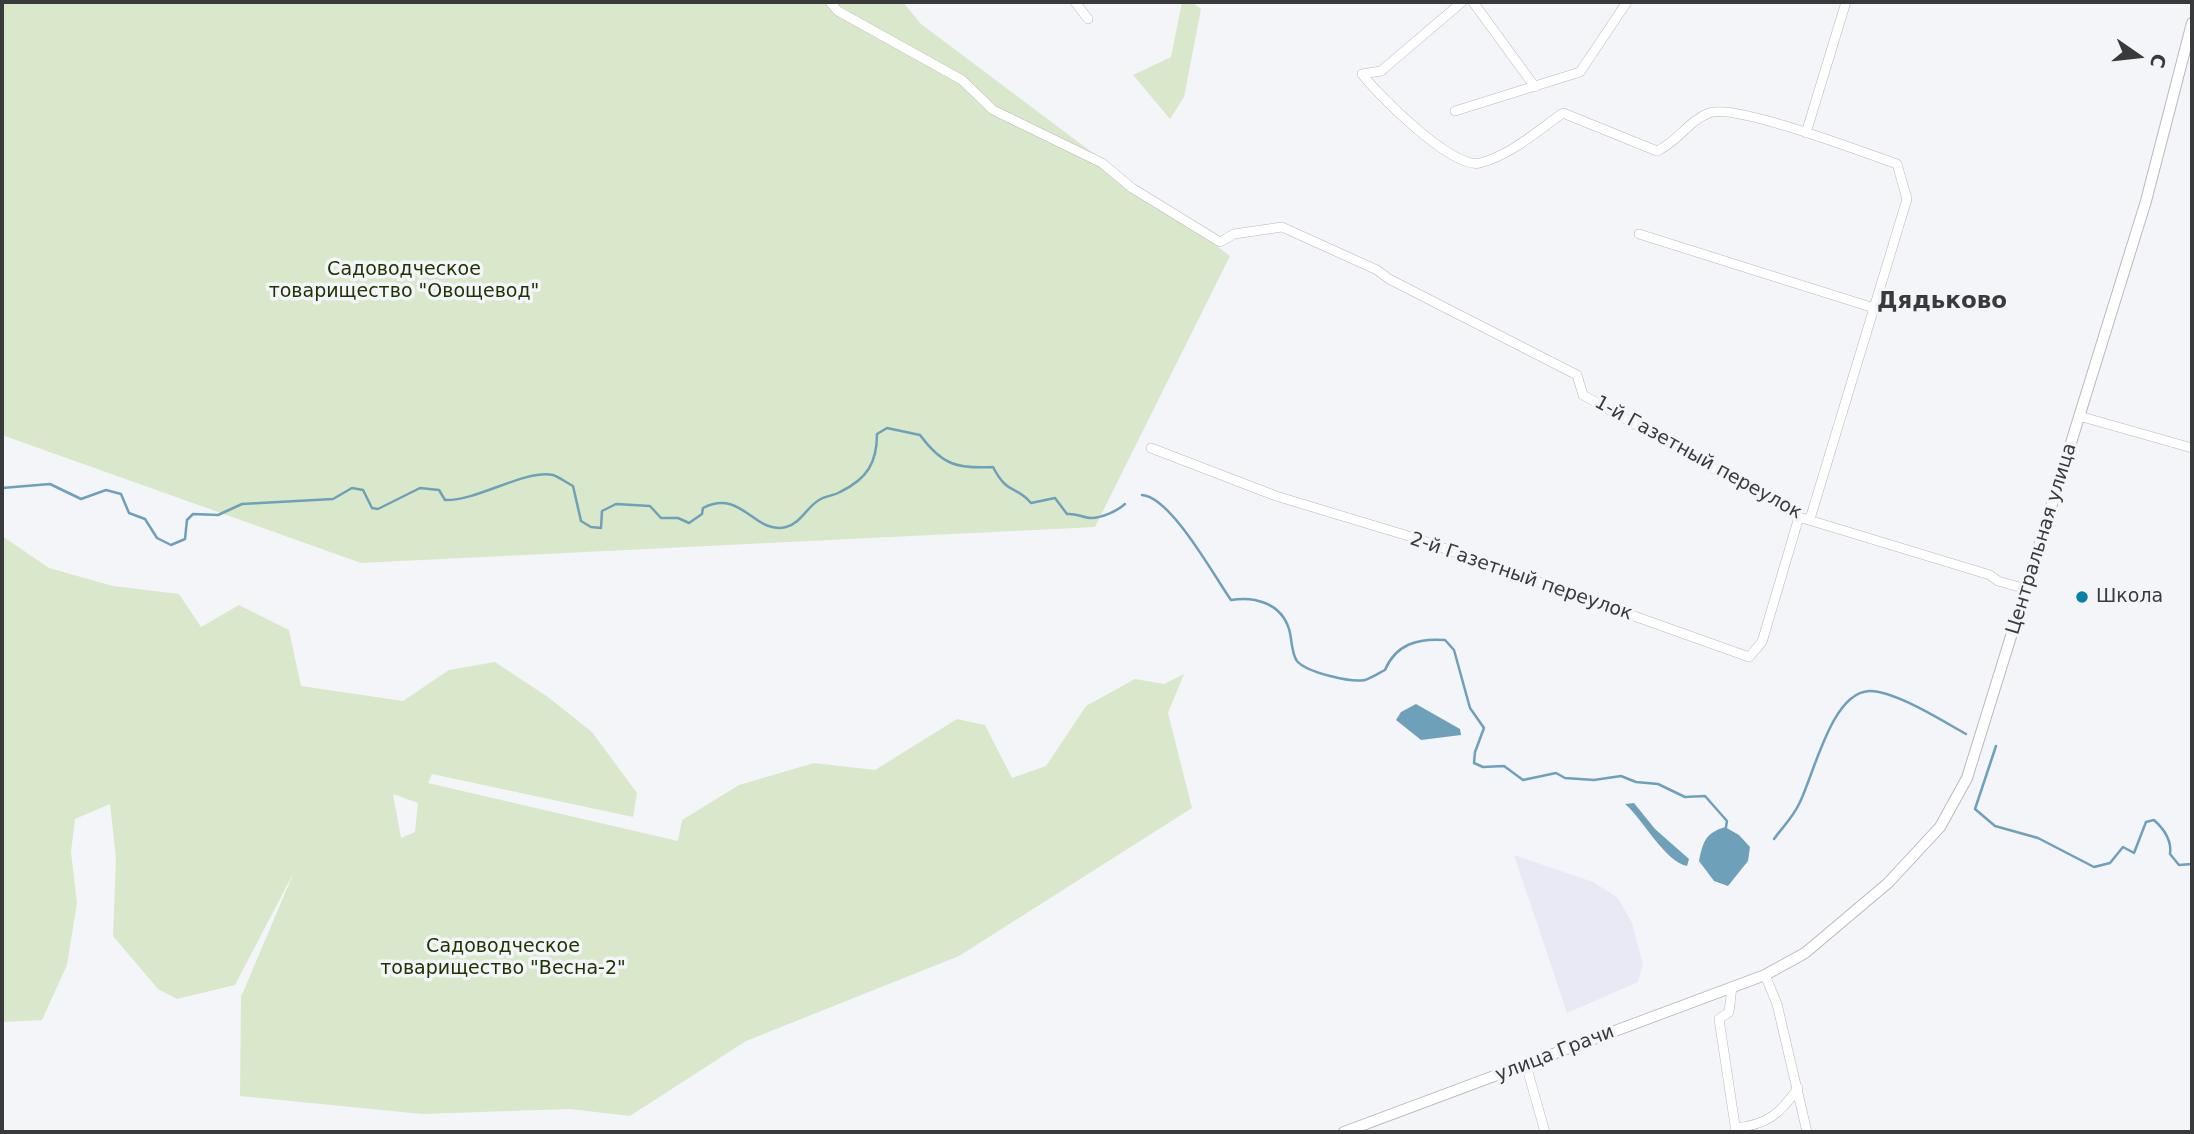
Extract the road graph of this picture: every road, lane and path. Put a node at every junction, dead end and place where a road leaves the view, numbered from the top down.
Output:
1 (830, 2) edge
2 (1074, 2) edge
3 (1462, 2) edge
4 (1473, 2) edge
5 (1627, 2) edge
6 (1846, 2) edge
7 (1088, 19) dead end
8 (2192, 23) edge
9 (1535, 87) junction
10 (1455, 111) dead end
11 (1807, 133) junction
12 (1639, 234) dead end
13 (1874, 308) junction
14 (2079, 416) junction
15 (1151, 448) dead end
16 (2192, 448) edge
17 (1799, 517) junction
18 (1810, 519) junction
19 (2026, 589) junction
20 (1765, 975) junction
21 (1732, 987) junction
22 (1526, 1065) junction
23 (1798, 1088) junction
24 (1735, 1130) edge
25 (1345, 1132) edge
26 (1545, 1132) edge
27 (1807, 1132) edge

1 - 17 street, 1-й Газетный переулок
2 - 7 street
3 - 11 street
4 - 9 street
5 - 9 street
6 - 11 street
8 - 14 street, Центральная улица
9 - 10 street
11 - 13 street
12 - 13 street
13 - 18 street
14 - 16 street
14 - 19 street, Центральная улица
15 - 17 street, 2-й Газетный переулок
17 - 18 street, 1-й Газетный переулок
18 - 19 street, 1-й Газетный переулок
19 - 20 street, Центральная улица
20 - 21 street, улица Грачи
20 - 23 street
21 - 22 street, улица Грачи
21 - 24 street
22 - 25 street, улица Грачи
22 - 26 street
23 - 24 street
23 - 27 street

